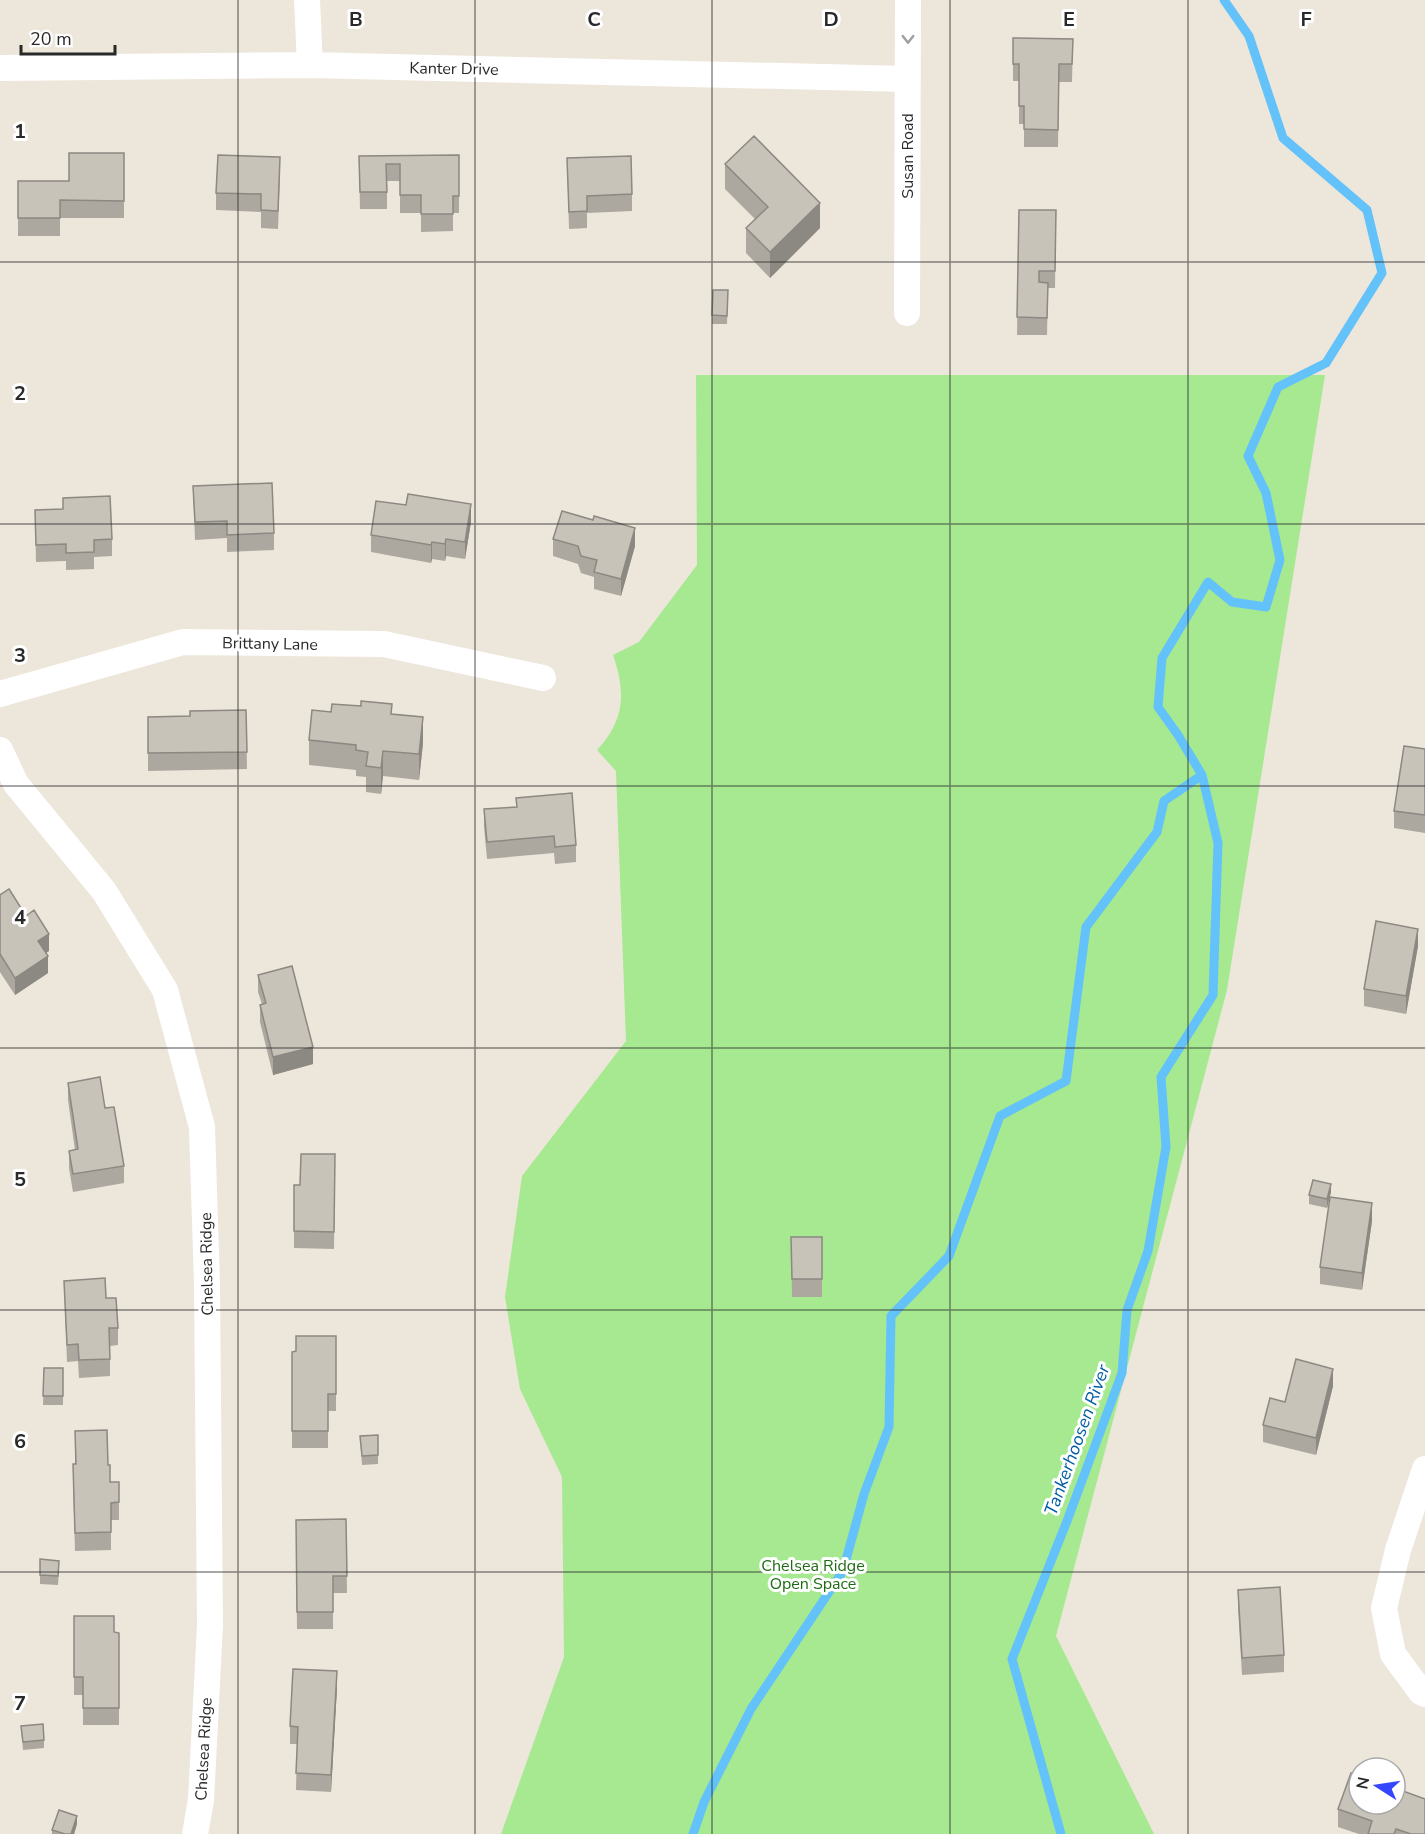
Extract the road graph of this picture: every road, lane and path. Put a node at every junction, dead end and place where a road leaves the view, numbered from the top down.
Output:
1 (307, 0) edge
2 (908, 0) edge
3 (310, 65) junction
4 (0, 68) edge
5 (908, 79) junction
6 (907, 313) dead end
7 (543, 678) dead end
8 (0, 694) edge
9 (0, 750) edge
10 (1425, 1469) edge
11 (1425, 1694) edge
12 (195, 1834) edge

1 - 3 street
2 -> 5 street, Susan Road
3 - 4 street, Kanter Drive
3 - 5 street, Kanter Drive
5 - 6 street, Susan Road
7 - 8 street, Brittany Lane
9 - 12 street, Chelsea Ridge
10 - 11 street

